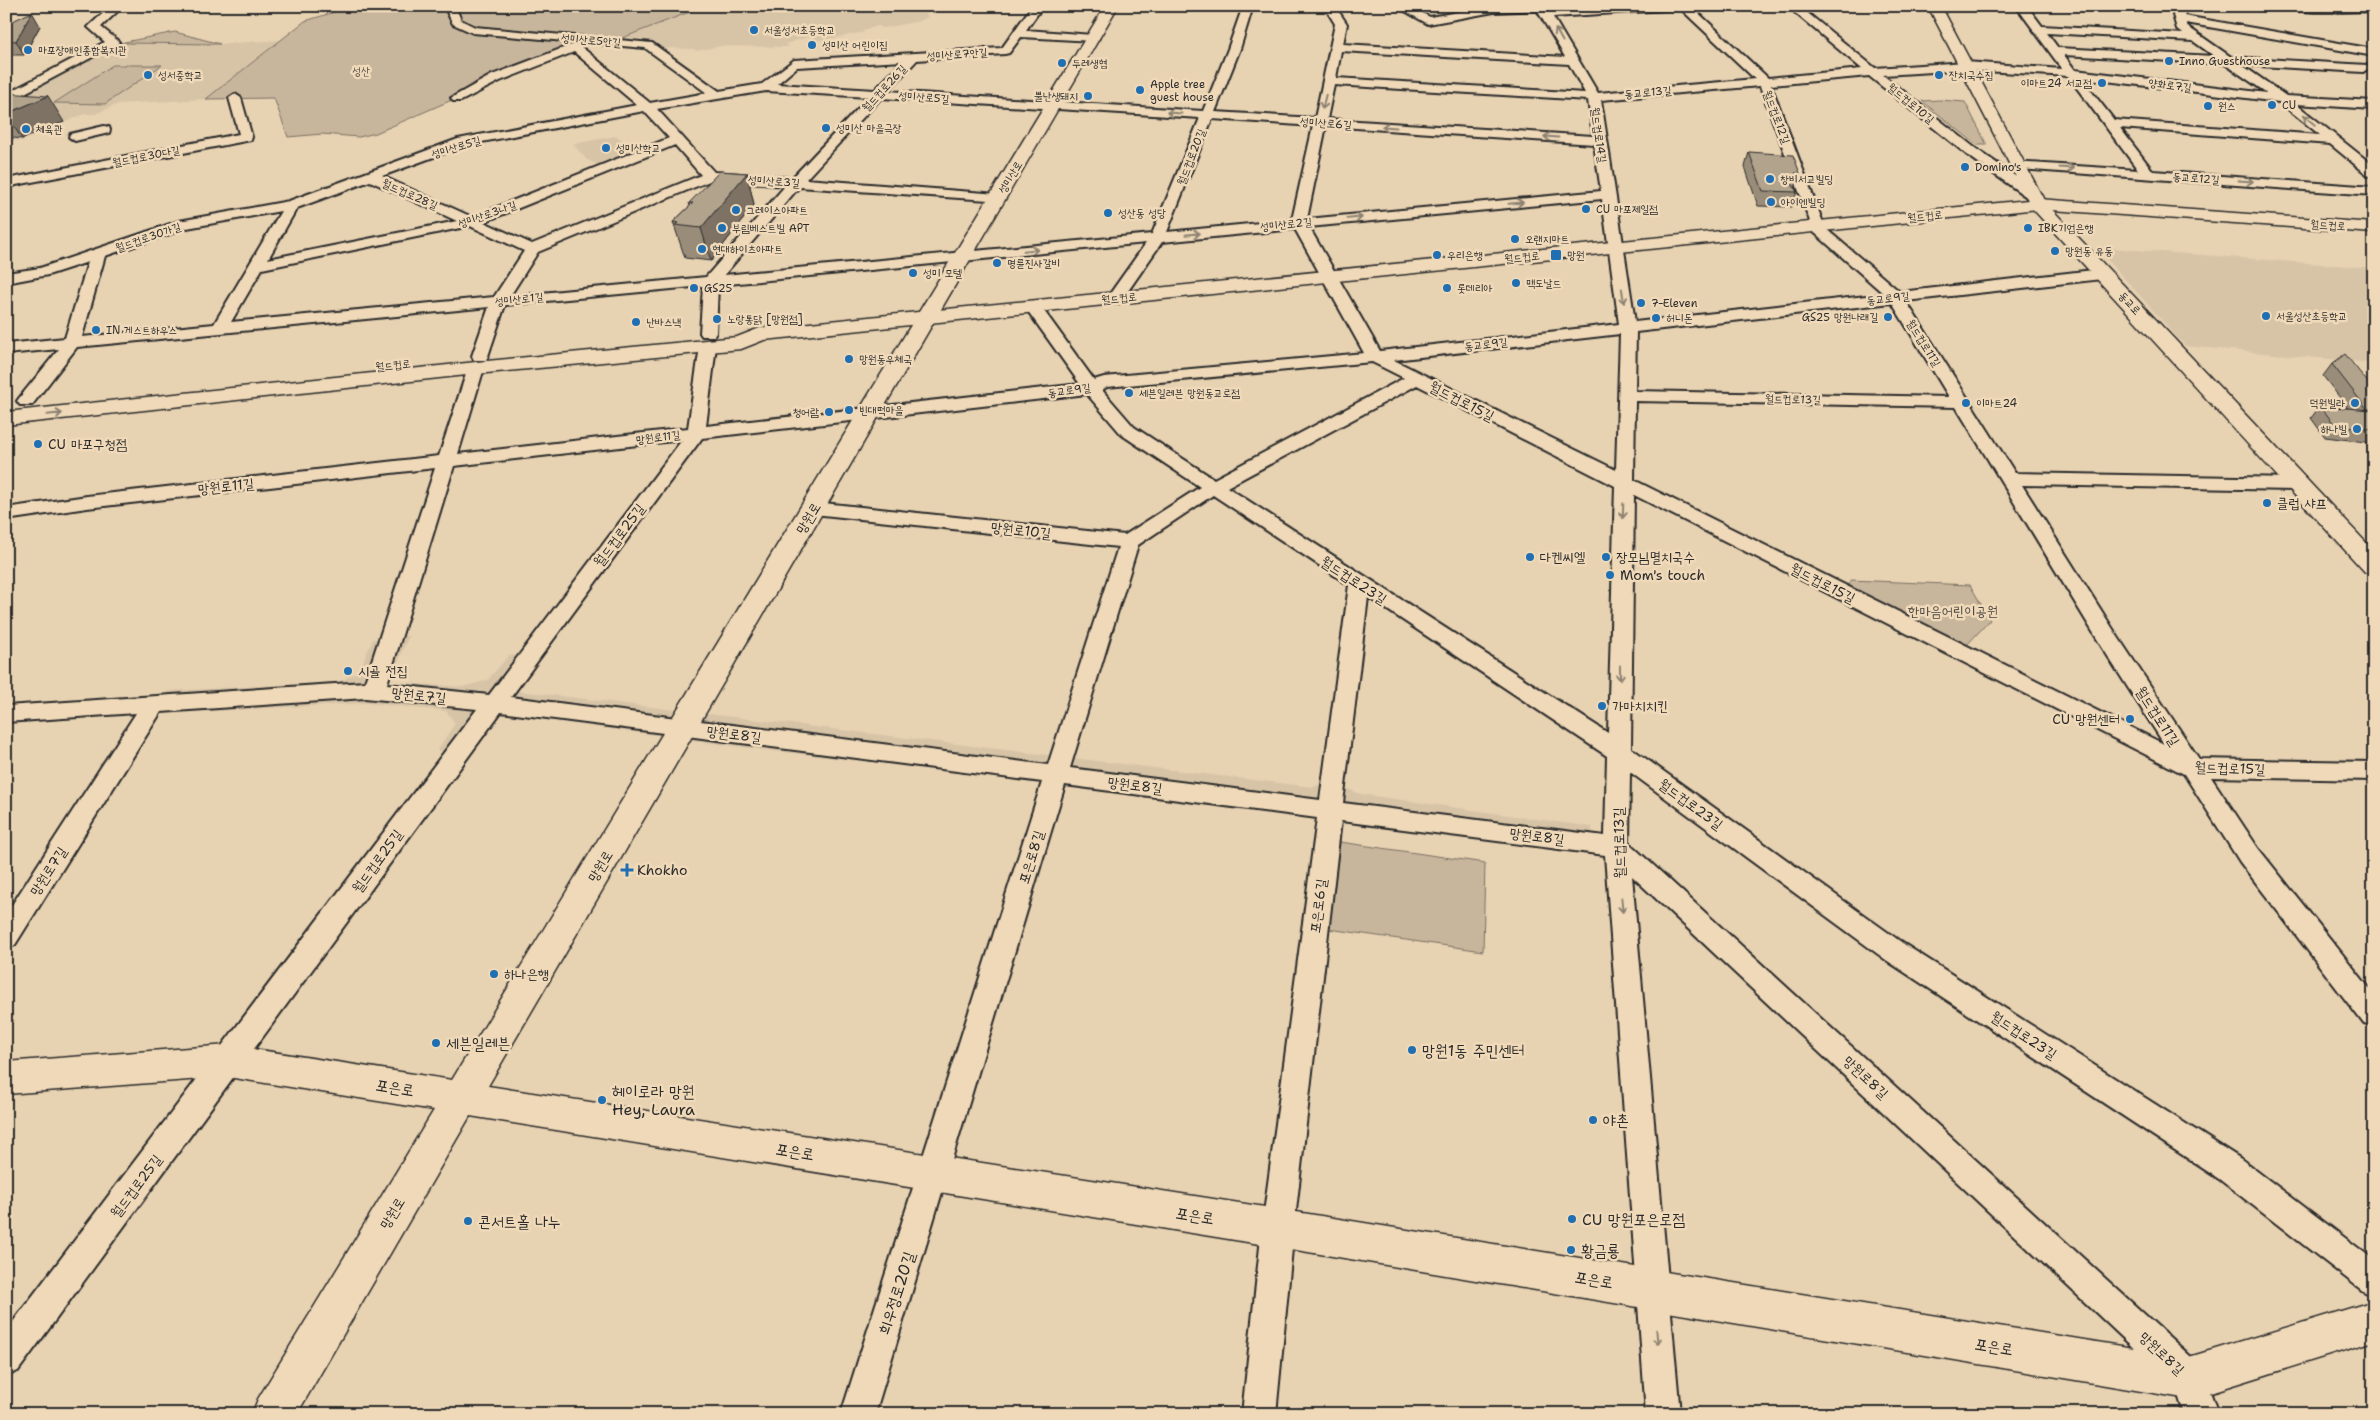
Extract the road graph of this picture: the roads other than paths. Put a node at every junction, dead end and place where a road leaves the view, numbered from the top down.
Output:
1 (118, 6) edge
2 (449, 6) edge
3 (1038, 6) edge
4 (1112, 6) edge
5 (1248, 6) edge
6 (1330, 6) edge
7 (1401, 6) edge
8 (1684, 6) edge
9 (1792, 6) edge
10 (1934, 6) edge
11 (2021, 6) edge
12 (2286, 6) edge
13 (2374, 8) edge
14 (1542, 9) edge
15 (2180, 12) edge
16 (2038, 29) junction
17 (1019, 33) junction
18 (1093, 38) junction
19 (2195, 38) junction
20 (2338, 46) junction
21 (1337, 47) junction
22 (2055, 51) junction
23 (2374, 53) edge
24 (913, 57) junction
25 (1573, 60) junction
26 (2227, 60) junction
27 (1966, 66) junction
28 (2363, 68) junction
29 (1872, 72) junction
30 (2072, 73) junction
31 (2374, 77) edge
32 (1329, 81) junction
33 (1764, 82) junction
34 (766, 87) junction
35 (878, 94) junction
36 (717, 95) junction
37 (1594, 96) junction
38 (235, 98) dead end
39 (457, 98) dead end
40 (6, 99) edge
41 (2283, 99) junction
42 (2374, 105) edge
43 (1052, 106) junction
44 (645, 107) junction
45 (1207, 115) junction
46 (1320, 122) junction
47 (2111, 124) junction
48 (104, 130) dead end
49 (75, 137) dead end
50 (679, 139) junction
51 (1600, 140) junction
52 (2332, 140) junction
53 (1980, 157) junction
54 (2014, 159) junction
55 (2374, 173) edge
56 (2148, 174) junction
57 (370, 176) junction
58 (710, 176) junction
59 (795, 183) junction
60 (6, 186) edge
61 (2374, 191) edge
62 (1608, 194) junction
63 (998, 198) junction
64 (2035, 200) junction
65 (292, 205) junction
66 (470, 222) junction
67 (1299, 223) junction
68 (1817, 227) junction
69 (2374, 228) edge
70 (1157, 238) junction
71 (1615, 248) junction
72 (532, 249) junction
73 (98, 254) junction
74 (965, 256) junction
75 (256, 266) junction
76 (2102, 274) junction
77 (1328, 277) junction
78 (6, 278) edge
79 (711, 280) junction
80 (1896, 297) junction
81 (1114, 298) junction
82 (499, 301) junction
83 (1033, 307) junction
84 (927, 317) junction
85 (220, 328) junction
86 (1628, 328) junction
87 (708, 340) junction
88 (72, 343) junction
89 (6, 349) edge
90 (1375, 357) junction
91 (478, 362) junction
92 (1418, 378) junction
93 (1091, 388) junction
94 (1626, 396) junction
95 (1960, 402) junction
96 (870, 413) junction
97 (11, 414) edge
98 (696, 433) junction
99 (447, 461) junction
100 (2010, 479) junction
101 (1624, 483) junction
102 (2298, 484) junction
103 (1213, 487) junction
104 (814, 508) junction
105 (6, 514) edge
106 (1130, 542) junction
107 (2374, 566) edge
108 (1359, 584) junction
109 (374, 690) junction
110 (493, 703) junction
111 (154, 704) junction
112 (6, 714) edge
113 (683, 728) junction
114 (1619, 752) junction
115 (2192, 768) junction
116 (2374, 771) edge
117 (1056, 774) junction
118 (1330, 809) junction
119 (1617, 847) junction
120 (6, 937) edge
121 (2374, 1015) edge
122 (228, 1061) junction
123 (6, 1078) edge
124 (462, 1097) junction
125 (934, 1173) junction
126 (1278, 1228) junction
127 (2374, 1280) edge
128 (1652, 1289) junction
129 (2374, 1321) edge
130 (6, 1359) edge
131 (2189, 1378) junction
132 (273, 1414) edge
133 (858, 1414) edge
134 (1258, 1414) edge
135 (1663, 1414) edge
136 (2201, 1414) edge

1 - 40 street
2 - 36 street, 성미산로5안길
3 - 17 street, 성미산로7안길
4 - 18 street, 성미산로
5 - 45 street, 월드컵로20길
6 - 21 street
7 - 14 street
8 - 14 street
8 - 33 street, 월드컵로12길
9 - 29 street, 월드컵로10길
10 - 27 street, 동교로
11 - 16 street
12 - 13 street
25 -> 14 street, 월드컵로14길
15 - 19 street
15 - 20 street
16 - 19 street
16 - 22 street
17 - 18 street
17 - 24 street, 성미산로7안길
18 - 43 street, 성미산로
19 - 26 street
20 - 23 street
20 - 28 street
21 - 25 street
21 - 32 street
22 - 26 street
22 - 30 street
24 - 34 street, 성미산로7안길
24 - 35 street, 월드컵로26길
25 - 37 street, 월드컵로14길
26 - 28 street
26 - 41 street
27 - 29 street, 동교로13길
27 - 30 street, 양화로7길
27 - 54 street, 동교로
28 - 31 street
29 - 33 street, 동교로13길
29 - 53 street, 월드컵로10길
30 - 41 street, 양화로7길
30 - 47 street
32 - 37 street, 동교로13길
32 -> 46 street
33 - 37 street, 동교로13길
33 - 68 street, 월드컵로12길
34 - 35 street, 성미산로5길
34 - 36 street, 성미산로5길
35 - 43 street, 성미산로5길
35 - 59 street, 월드컵로26길
36 - 44 street, 성미산로5길
37 - 51 street, 월드컵로14길
38 - 60 street, 월드컵로30다길
39 - 44 street
41 - 42 street, 양화로7길
52 -> 41 street
45 -> 43 street, 성미산로6길
43 - 63 street, 성미산로
44 - 50 street
44 - 57 street, 성미산로5길
45 - 46 street, 성미산로6길
45 - 70 street, 월드컵로20길
51 -> 46 street, 성미산로6길
46 - 67 street
47 - 52 street
47 - 56 street
48 - 49 street
50 - 58 street
50 - 66 street, 성미산로3나길
51 - 62 street, 월드컵로14길
52 - 55 street
53 - 54 street, 동교로12길
53 - 64 street, 월드컵로10길
54 -> 56 street, 동교로12길
54 - 64 street, 동교로
56 -> 61 street, 동교로12길
57 - 65 street, 성미산로5길
57 - 66 street, 월드컵로28길
58 - 59 street, 성미산로3길
58 - 72 street
59 - 63 street, 성미산로3길
59 - 79 street, 월드컵로26길
67 -> 62 street, 성미산로2길
62 - 71 street, 월드컵로14길
63 - 74 street, 성미산로
64 - 68 street, 월드컵로
64 - 69 street, 월드컵로
64 - 76 street, 동교로
65 - 73 street, 월드컵로30가길
65 - 75 street
66 - 72 street, 월드컵로28길
66 - 75 street, 성미산로3나길
70 -> 67 street, 성미산로2길
67 - 77 street
68 - 71 street, 월드컵로
68 - 80 street, 월드컵로11길
74 -> 70 street, 성미산로2길
70 - 81 street, 월드컵로20길
71 - 77 street, 월드컵로
71 -> 86 street, 월드컵로13길
72 - 82 street
73 - 78 street, 월드컵로30가길
73 - 88 street
74 - 79 street, 성미산로1길
74 - 84 street, 성미산로
75 - 85 street
76 - 80 street, 동교로9길
76 - 102 street, 동교로
77 - 81 street, 월드컵로
77 - 90 street
79 - 82 street, 성미산로1길
79 - 87 street
80 - 86 street, 동교로9길
80 - 95 street, 월드컵로11길
81 - 83 street, 월드컵로
82 - 85 street, 성미산로1길
82 - 91 street
83 - 84 street, 월드컵로
83 - 93 street, 월드컵로23길
84 - 87 street, 월드컵로
84 - 96 street, 망원로
85 - 88 street, 성미산로1길
86 - 90 street, 동교로9길
86 - 94 street, 월드컵로13길
87 - 91 street, 월드컵로
87 - 98 street, 월드컵로25길
88 - 89 street, 성미산로1길
88 - 97 street, 월드컵로
90 - 92 street, 월드컵로15길
90 - 93 street, 동교로9길
91 - 97 street, 월드컵로
91 - 99 street
92 - 101 street, 월드컵로15길
92 - 103 street
93 - 96 street, 동교로9길
93 - 103 street, 월드컵로23길
94 - 95 street, 월드컵로13길
94 - 101 street, 월드컵로13길
95 - 100 street, 월드컵로11길
96 - 98 street, 망원로11길
96 - 104 street, 망원로
98 - 99 street, 망원로11길
98 - 110 street, 월드컵로25길
99 - 105 street, 망원로11길
99 - 109 street
100 - 102 street
100 - 115 street, 월드컵로11길
101 -> 114 street, 월드컵로13길
101 - 115 street, 월드컵로15길
102 - 107 street, 동교로
103 - 106 street
103 - 108 street, 월드컵로23길
104 - 106 street, 망원로10길
104 - 113 street, 망원로
106 - 117 street, 포은로8길
108 - 114 street, 월드컵로23길
108 - 118 street, 포은로6길
109 - 110 street, 망원로7길
109 - 111 street, 망원로7길
110 - 113 street, 망원로7길
110 - 122 street, 월드컵로25길
111 - 112 street, 망원로7길
111 - 120 street, 망원로7길
113 - 117 street, 망원로8길
113 - 124 street, 망원로
114 - 119 street, 월드컵로13길
114 - 127 street, 월드컵로23길
115 - 116 street, 월드컵로15길
115 - 121 street, 월드컵로11길
117 - 118 street, 망원로8길
117 - 125 street, 포은로8길
118 - 119 street, 망원로8길
118 - 126 street, 포은로6길
119 -> 128 street, 월드컵로13길
119 - 131 street, 망원로8길
122 - 123 street, 포은로
122 - 124 street, 포은로
122 - 130 street, 월드컵로25길
124 - 125 street, 포은로
124 - 132 street, 망원로
125 - 126 street, 포은로
125 - 133 street, 희우정로20길
126 - 128 street, 포은로
126 - 134 street, 포은로6길
128 - 131 street, 포은로
128 -> 135 street, 월드컵로13길
129 - 131 street, 포은로
131 - 136 street

